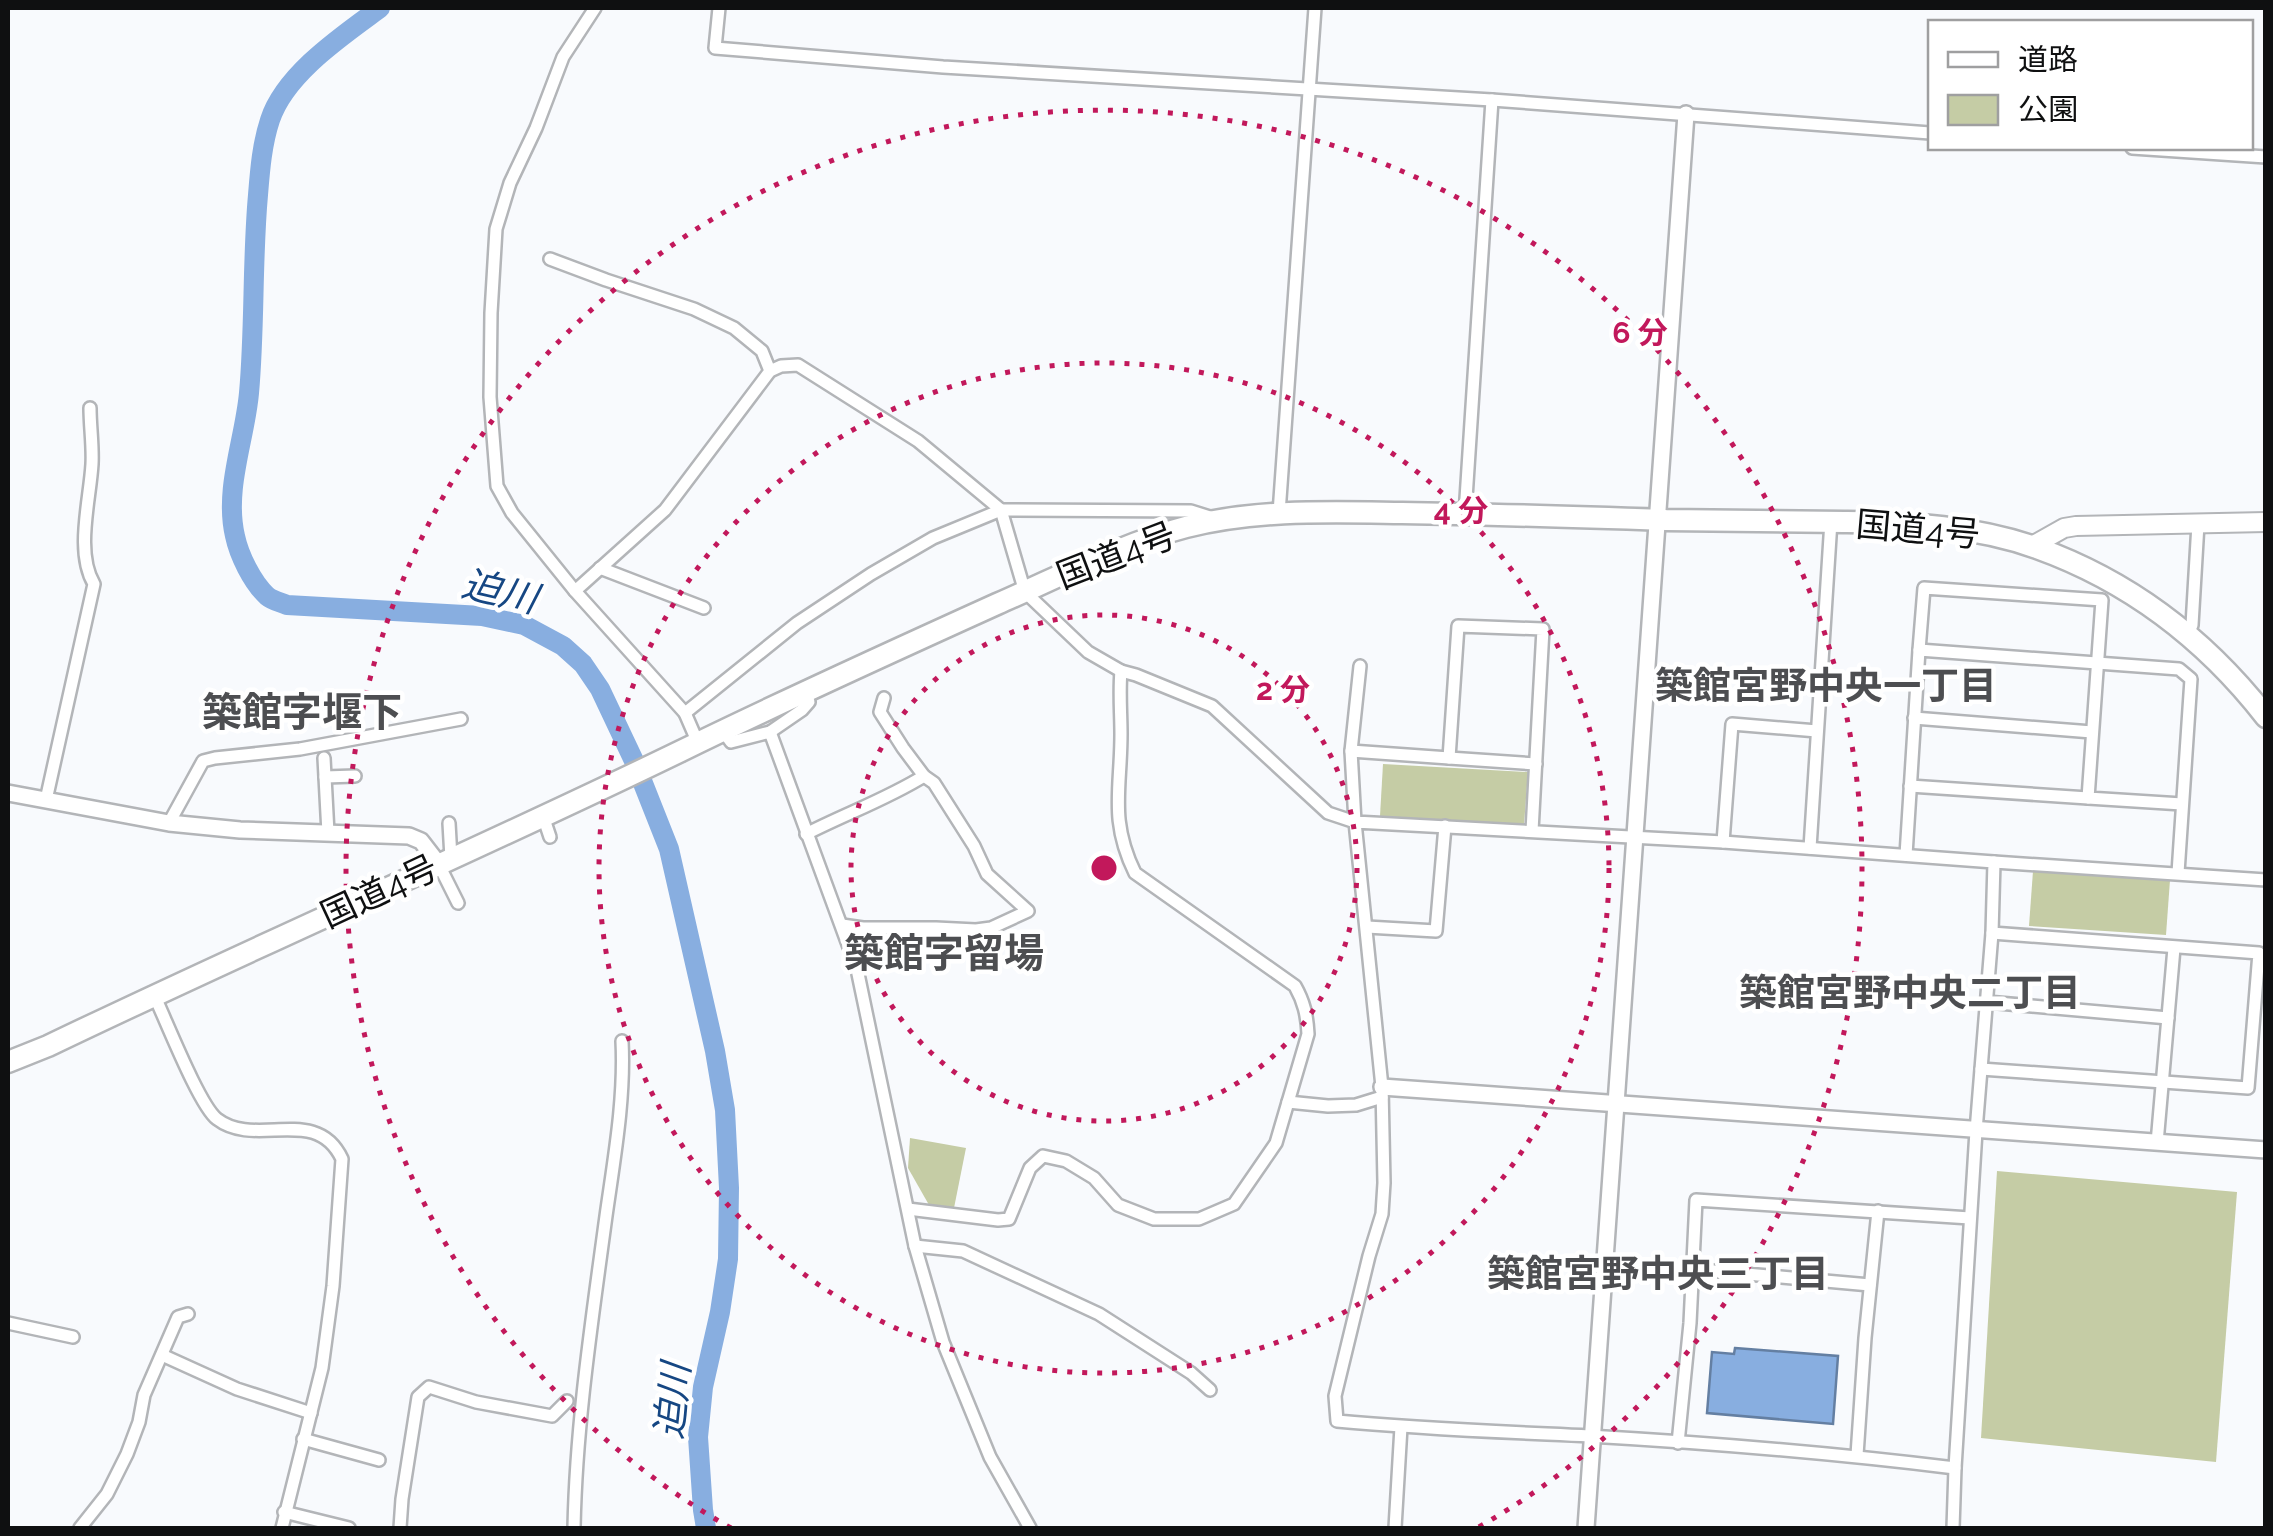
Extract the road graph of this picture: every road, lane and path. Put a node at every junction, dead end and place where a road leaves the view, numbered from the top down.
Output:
1 (595, 8) edge
2 (718, 8) edge
3 (1314, 8) edge
4 (1308, 90) junction
5 (1492, 100) junction
6 (1686, 114) junction
7 (1928, 133) edge
8 (2162, 150) edge
9 (2266, 157) edge
10 (550, 259) dead end
11 (770, 372) junction
12 (90, 408) dead end
13 (1001, 510) junction
14 (1280, 512) junction
15 (1465, 514) junction
16 (1219, 520) junction
17 (1656, 520) junction
18 (1830, 522) junction
19 (2198, 524) junction
20 (2265, 525) edge
21 (2032, 546) junction
22 (600, 568) junction
23 (575, 591) junction
24 (1025, 592) junction
25 (704, 608) dead end
26 (2188, 634) junction
27 (1919, 650) junction
28 (2098, 662) junction
29 (1360, 666) dead end
30 (1121, 671) junction
31 (805, 691) junction
32 (884, 698) dead end
33 (684, 713) junction
34 (2266, 717) edge
35 (1914, 718) junction
36 (460, 719) dead end
37 (723, 731) junction
38 (1816, 731) junction
39 (770, 732) junction
40 (2092, 732) junction
41 (693, 745) junction
42 (1351, 751) junction
43 (324, 758) dead end
44 (1448, 758) junction
45 (1536, 764) junction
46 (355, 776) dead end
47 (924, 776) junction
48 (326, 777) junction
49 (1910, 786) junction
50 (8, 792) edge
51 (2088, 798) junction
52 (46, 800) junction
53 (2182, 804) junction
54 (1355, 822) junction
55 (170, 823) junction
56 (449, 823) dead end
57 (1445, 826) junction
58 (1532, 831) junction
59 (328, 834) junction
60 (806, 834) junction
61 (1634, 838) junction
62 (1723, 842) junction
63 (1810, 848) junction
64 (1906, 855) junction
65 (445, 860) junction
66 (1994, 862) junction
67 (2178, 874) junction
68 (2266, 880) edge
69 (458, 904) dead end
70 (842, 925) junction
71 (1367, 927) junction
72 (1992, 933) junction
73 (2174, 948) junction
74 (154, 995) junction
75 (1988, 1002) junction
76 (2168, 1018) junction
77 (622, 1041) dead end
78 (8, 1062) edge
79 (1981, 1069) junction
80 (2163, 1082) junction
81 (1382, 1092) junction
82 (1288, 1102) junction
83 (1615, 1104) junction
84 (1976, 1131) junction
85 (2158, 1143) junction
86 (2266, 1150) edge
87 (908, 1209) junction
88 (1878, 1211) junction
89 (1970, 1218) junction
90 (915, 1246) junction
91 (1691, 1269) junction
92 (1870, 1285) junction
93 (188, 1314) dead end
94 (8, 1323) edge
95 (73, 1337) dead end
96 (162, 1354) junction
97 (1210, 1390) dead end
98 (567, 1401) dead end
99 (312, 1414) junction
100 (1401, 1428) junction
101 (1593, 1436) junction
102 (303, 1439) junction
103 (1678, 1444) junction
104 (1857, 1456) junction
105 (379, 1460) dead end
106 (1955, 1468) junction
107 (284, 1512) junction
108 (80, 1528) edge
109 (282, 1528) edge
110 (349, 1528) edge
111 (400, 1528) edge
112 (574, 1528) edge
113 (1030, 1528) edge
114 (1394, 1528) edge
115 (1586, 1528) edge
116 (1953, 1528) edge

1 - 23 street
2 - 4 street
3 - 4 street
4 - 5 street
4 - 14 street
5 - 6 street
5 - 15 street
6 - 7 street
6 - 17 street
8 - 9 street
10 - 11 street
11 - 13 street
11 - 22 street
12 - 52 street
13 - 16 street
13 - 24 street
13 - 33 street
14 - 15 highway, 国道4号
14 - 16 highway, 国道4号
15 - 17 highway, 国道4号
16 - 24 highway, 国道4号
17 - 18 highway, 国道4号
17 - 61 street
18 - 21 highway, 国道4号
18 - 38 street
19 - 20 main road
19 - 21 main road
19 - 26 street
21 - 26 highway, 国道4号
22 - 23 street
22 - 25 street
23 - 33 street
24 - 30 street
24 - 31 highway, 国道4号
26 - 34 highway, 国道4号
27 - 28 street
27 - 28 street
27 - 35 street
28 - 40 street
28 - 53 street
29 - 42 street
30 - 54 street
30 - 82 street
31 - 37 highway, 国道4号
31 - 39 street
32 - 47 street
33 - 41 street
35 - 40 street
35 - 49 street
36 - 55 street
37 - 39 street
37 - 41 highway, 国道4号
38 - 62 street
38 - 63 street
39 - 60 street
40 - 51 street
41 - 65 highway, 国道4号
42 - 44 street
42 - 54 street
43 - 48 street
44 - 45 street
44 - 45 street
45 - 58 street
46 - 48 street
47 - 60 street
47 - 70 street
48 - 59 street
49 - 51 street
49 - 64 street
50 - 52 street
51 - 53 street
52 - 55 street
53 - 67 street
54 - 57 street
54 - 71 street
55 - 59 street
56 - 65 street
57 - 58 street
57 - 71 street
58 - 61 street
59 - 65 street
60 - 70 street
61 - 62 street
61 - 83 street
62 - 63 street
63 - 64 street
64 - 66 street
65 - 69 street
65 - 74 highway, 国道4号
66 - 67 street
66 - 72 street
67 - 68 street
70 - 87 street
71 - 81 street
72 - 73 street
72 - 75 street
73 - 76 street
73 - 80 street
74 - 78 highway, 国道4号
74 - 99 street
75 - 76 street
75 - 79 street
76 - 80 street
77 - 112 street
79 - 80 street
79 - 84 street
80 - 85 street
81 - 82 street
81 - 83 street
81 - 100 street
82 - 87 street
83 - 84 street
83 - 101 street
84 - 85 street
84 - 89 street
85 - 86 street
87 - 90 street
88 - 89 street
88 - 91 street
88 - 92 street
89 - 106 street
90 - 97 street
90 - 113 street
91 - 92 street
91 - 103 street
92 - 104 street
93 - 96 street
94 - 95 street
96 - 99 street
96 - 108 street
98 - 111 street
99 - 102 street
100 - 101 street
100 - 114 street
101 - 103 street
101 - 115 street
102 - 105 street
102 - 107 street
103 - 104 street
104 - 106 street
106 - 116 street
107 - 109 street
107 - 110 street

